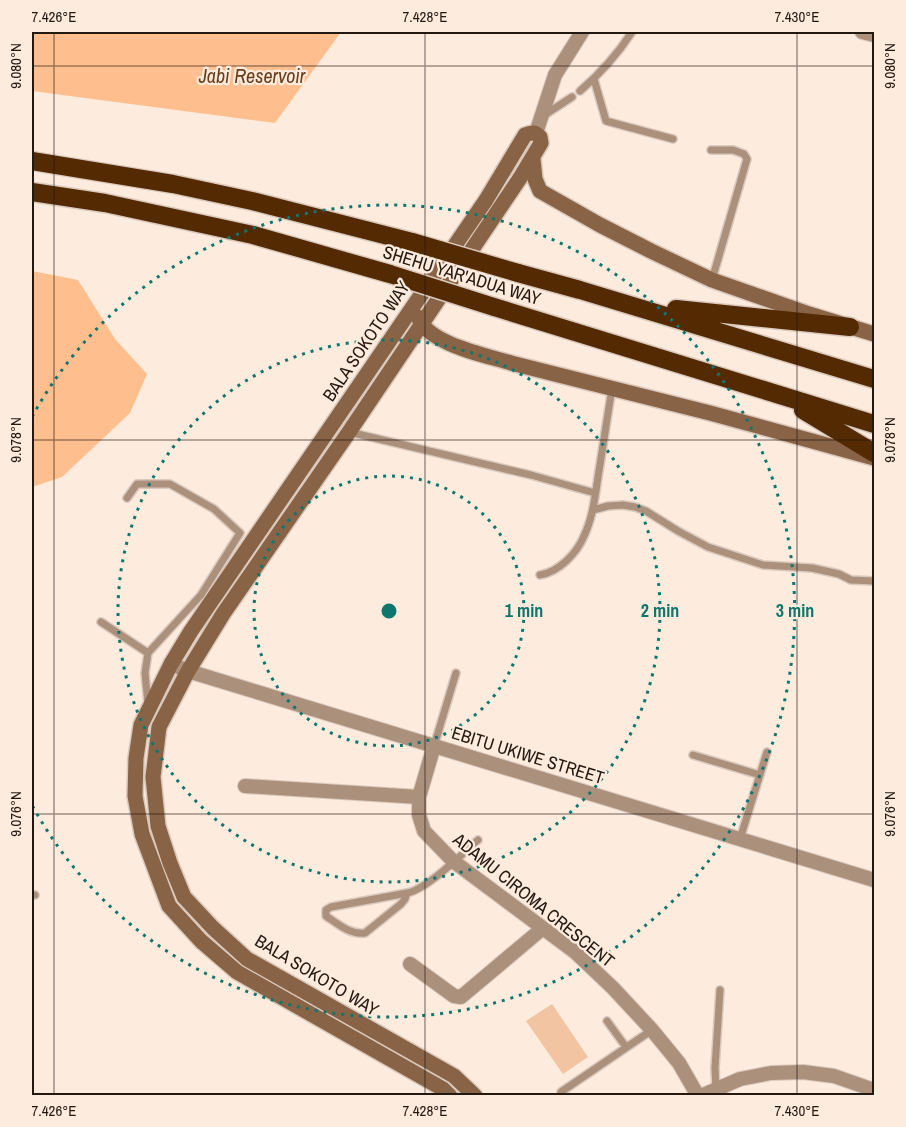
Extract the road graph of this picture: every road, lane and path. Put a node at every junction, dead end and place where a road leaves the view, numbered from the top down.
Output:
1 (582, 32) edge
2 (632, 32) edge
3 (862, 32) edge
4 (874, 35) edge
5 (594, 79) junction
6 (580, 90) dead end
7 (572, 97) dead end
8 (541, 117) junction
9 (536, 133) junction
10 (674, 139) dead end
11 (711, 150) dead end
12 (533, 159) junction
13 (32, 160) edge
14 (515, 186) junction
15 (32, 192) edge
16 (548, 196) junction
17 (486, 200) junction
18 (712, 280) junction
19 (580, 290) junction
20 (421, 295) junction
21 (422, 325) junction
22 (850, 327) junction
23 (874, 334) edge
24 (440, 340) junction
25 (408, 344) junction
26 (694, 369) junction
27 (874, 379) edge
28 (612, 389) junction
29 (874, 424) edge
30 (349, 432) junction
31 (874, 453) edge
32 (874, 458) edge
33 (595, 493) junction
34 (127, 498) dead end
35 (593, 510) junction
36 (247, 536) junction
37 (540, 575) dead end
38 (874, 581) edge
39 (101, 622) dead end
40 (148, 653) junction
41 (171, 664) junction
42 (188, 671) junction
43 (456, 673) dead end
44 (149, 709) junction
45 (434, 746) junction
46 (767, 752) dead end
47 (693, 755) dead end
48 (760, 775) junction
49 (245, 786) dead end
50 (420, 797) junction
51 (740, 839) junction
52 (478, 840) dead end
53 (453, 861) junction
54 (874, 880) edge
55 (407, 893) junction
56 (543, 928) junction
57 (410, 964) dead end
58 (720, 990) dead end
59 (607, 1021) dead end
60 (652, 1030) junction
61 (626, 1047) junction
62 (716, 1090) junction
63 (874, 1090) edge
64 (561, 1092) dead end
65 (450, 1095) edge
66 (475, 1095) edge
67 (700, 1095) edge

1 - 8 street
2 - 5 lane
3 - 4 street
5 - 6 lane
5 - 10 lane
7 - 8 lane
8 - 9 street
9 - 12 street, BALA SOKOTO WAY
9 - 17 street, BALA SOKOTO WAY
11 - 18 lane
12 - 14 street, BALA SOKOTO WAY
12 - 16 street
13 - 19 highway, SHEHU YAR'ADUA WAY, bridge
14 - 16 street
14 - 17 street
14 - 21 street, BALA SOKOTO WAY
15 - 26 highway, SHEHU YAR'ADUA WAY, bridge
16 - 18 street
17 - 20 street, BALA SOKOTO WAY
18 - 22 street
19 - 22 highway
19 - 27 highway, SHEHU YAR'ADUA WAY
20 - 21 street
20 - 36 street, BALA SOKOTO WAY
21 - 24 street
21 - 25 street, BALA SOKOTO WAY
22 - 23 street
24 - 25 street
24 - 28 street
25 - 30 street, BALA SOKOTO WAY
26 - 29 highway, SHEHU YAR'ADUA WAY
26 - 31 highway
28 - 32 street
28 - 33 lane
30 - 33 lane
30 - 42 street, BALA SOKOTO WAY
33 - 35 lane
34 - 36 lane
35 - 37 lane
35 - 38 lane
36 - 40 lane
36 - 41 street, BALA SOKOTO WAY
39 - 40 lane
40 - 44 lane
41 - 42 street, EBITU UKIWE STREET
41 - 44 street, BALA SOKOTO WAY
42 - 45 street, EBITU UKIWE STREET
42 - 66 street, BALA SOKOTO WAY
43 - 45 lane
44 - 65 street, BALA SOKOTO WAY
45 - 50 street, ADAMU CIROMA CRESCENT
45 - 51 street, EBITU UKIWE STREET
46 - 48 lane
47 - 48 lane
48 - 51 lane
49 - 50 street
50 - 53 street, ADAMU CIROMA CRESCENT
51 - 54 street, EBITU UKIWE STREET
52 - 53 lane
53 - 55 lane
53 - 56 street, ADAMU CIROMA CRESCENT
55 - 55 lane
56 - 57 street
56 - 60 street, ADAMU CIROMA CRESCENT
58 - 62 lane
59 - 61 lane
60 - 61 lane
60 - 67 street, ADAMU CIROMA CRESCENT
61 - 64 lane
62 - 63 street
62 - 67 street

